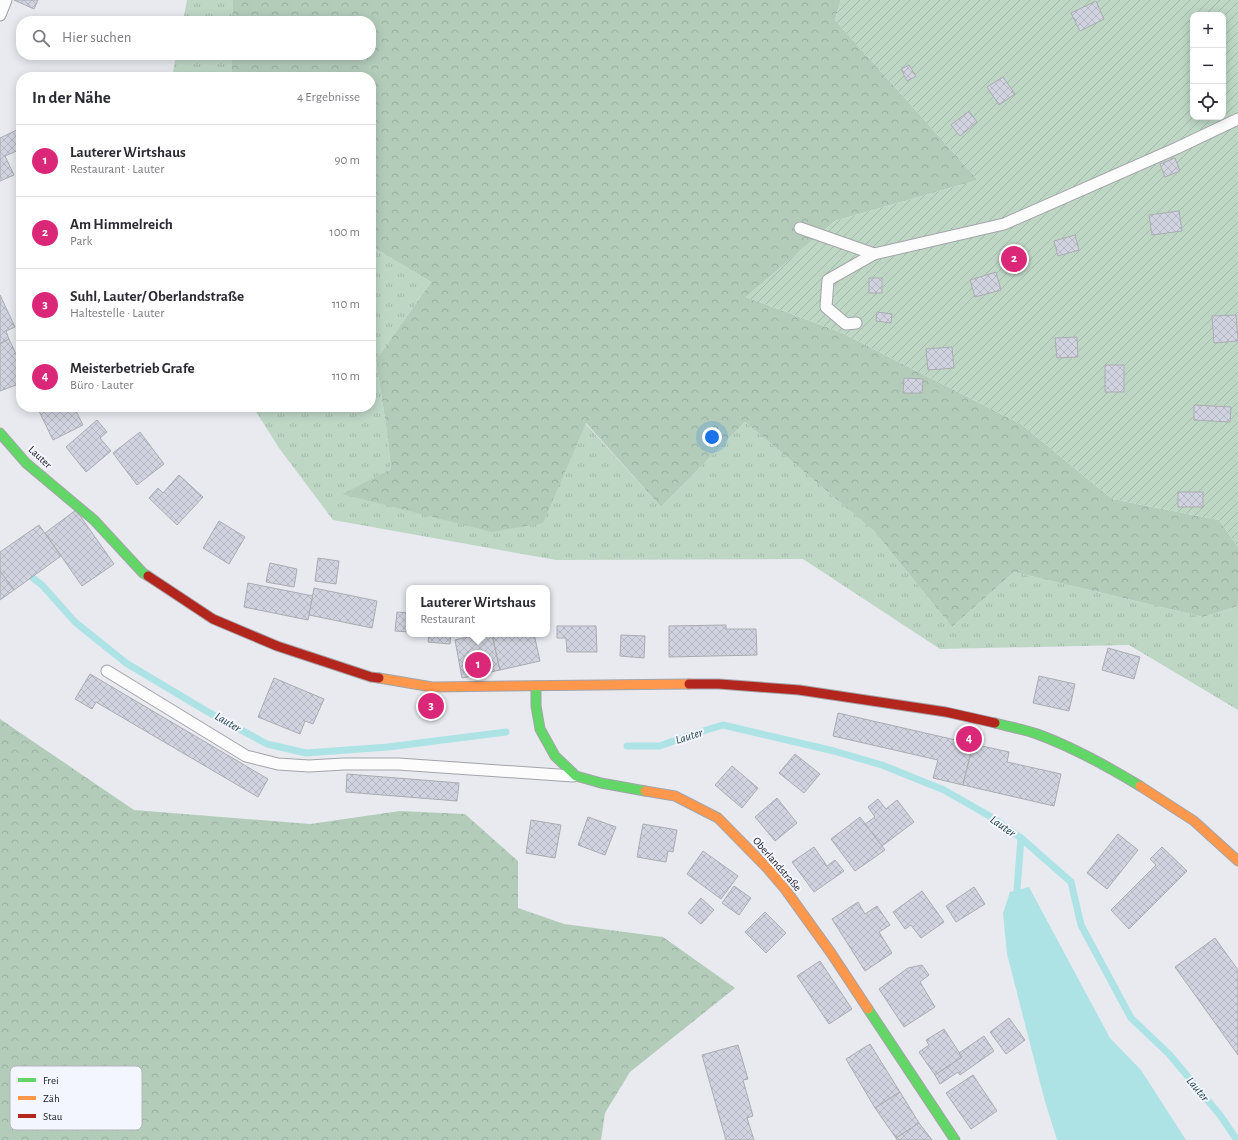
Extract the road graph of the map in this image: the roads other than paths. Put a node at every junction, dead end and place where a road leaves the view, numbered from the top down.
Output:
1 (6, 0) edge
2 (0, 15) edge
3 (1238, 119) edge
4 (800, 228) dead end
5 (874, 254) junction
6 (856, 323) dead end
7 (0, 433) edge
8 (107, 671) dead end
9 (536, 686) junction
10 (576, 776) junction
11 (1238, 861) edge
12 (955, 1140) edge

1 - 2 lane
3 - 5 lane
4 - 5 lane
5 - 6 lane
7 - 9 street, Lauter
8 - 10 lane
9 - 10 street, Oberlandstraße
9 - 11 street, Lauter
10 - 12 street, Oberlandstraße

